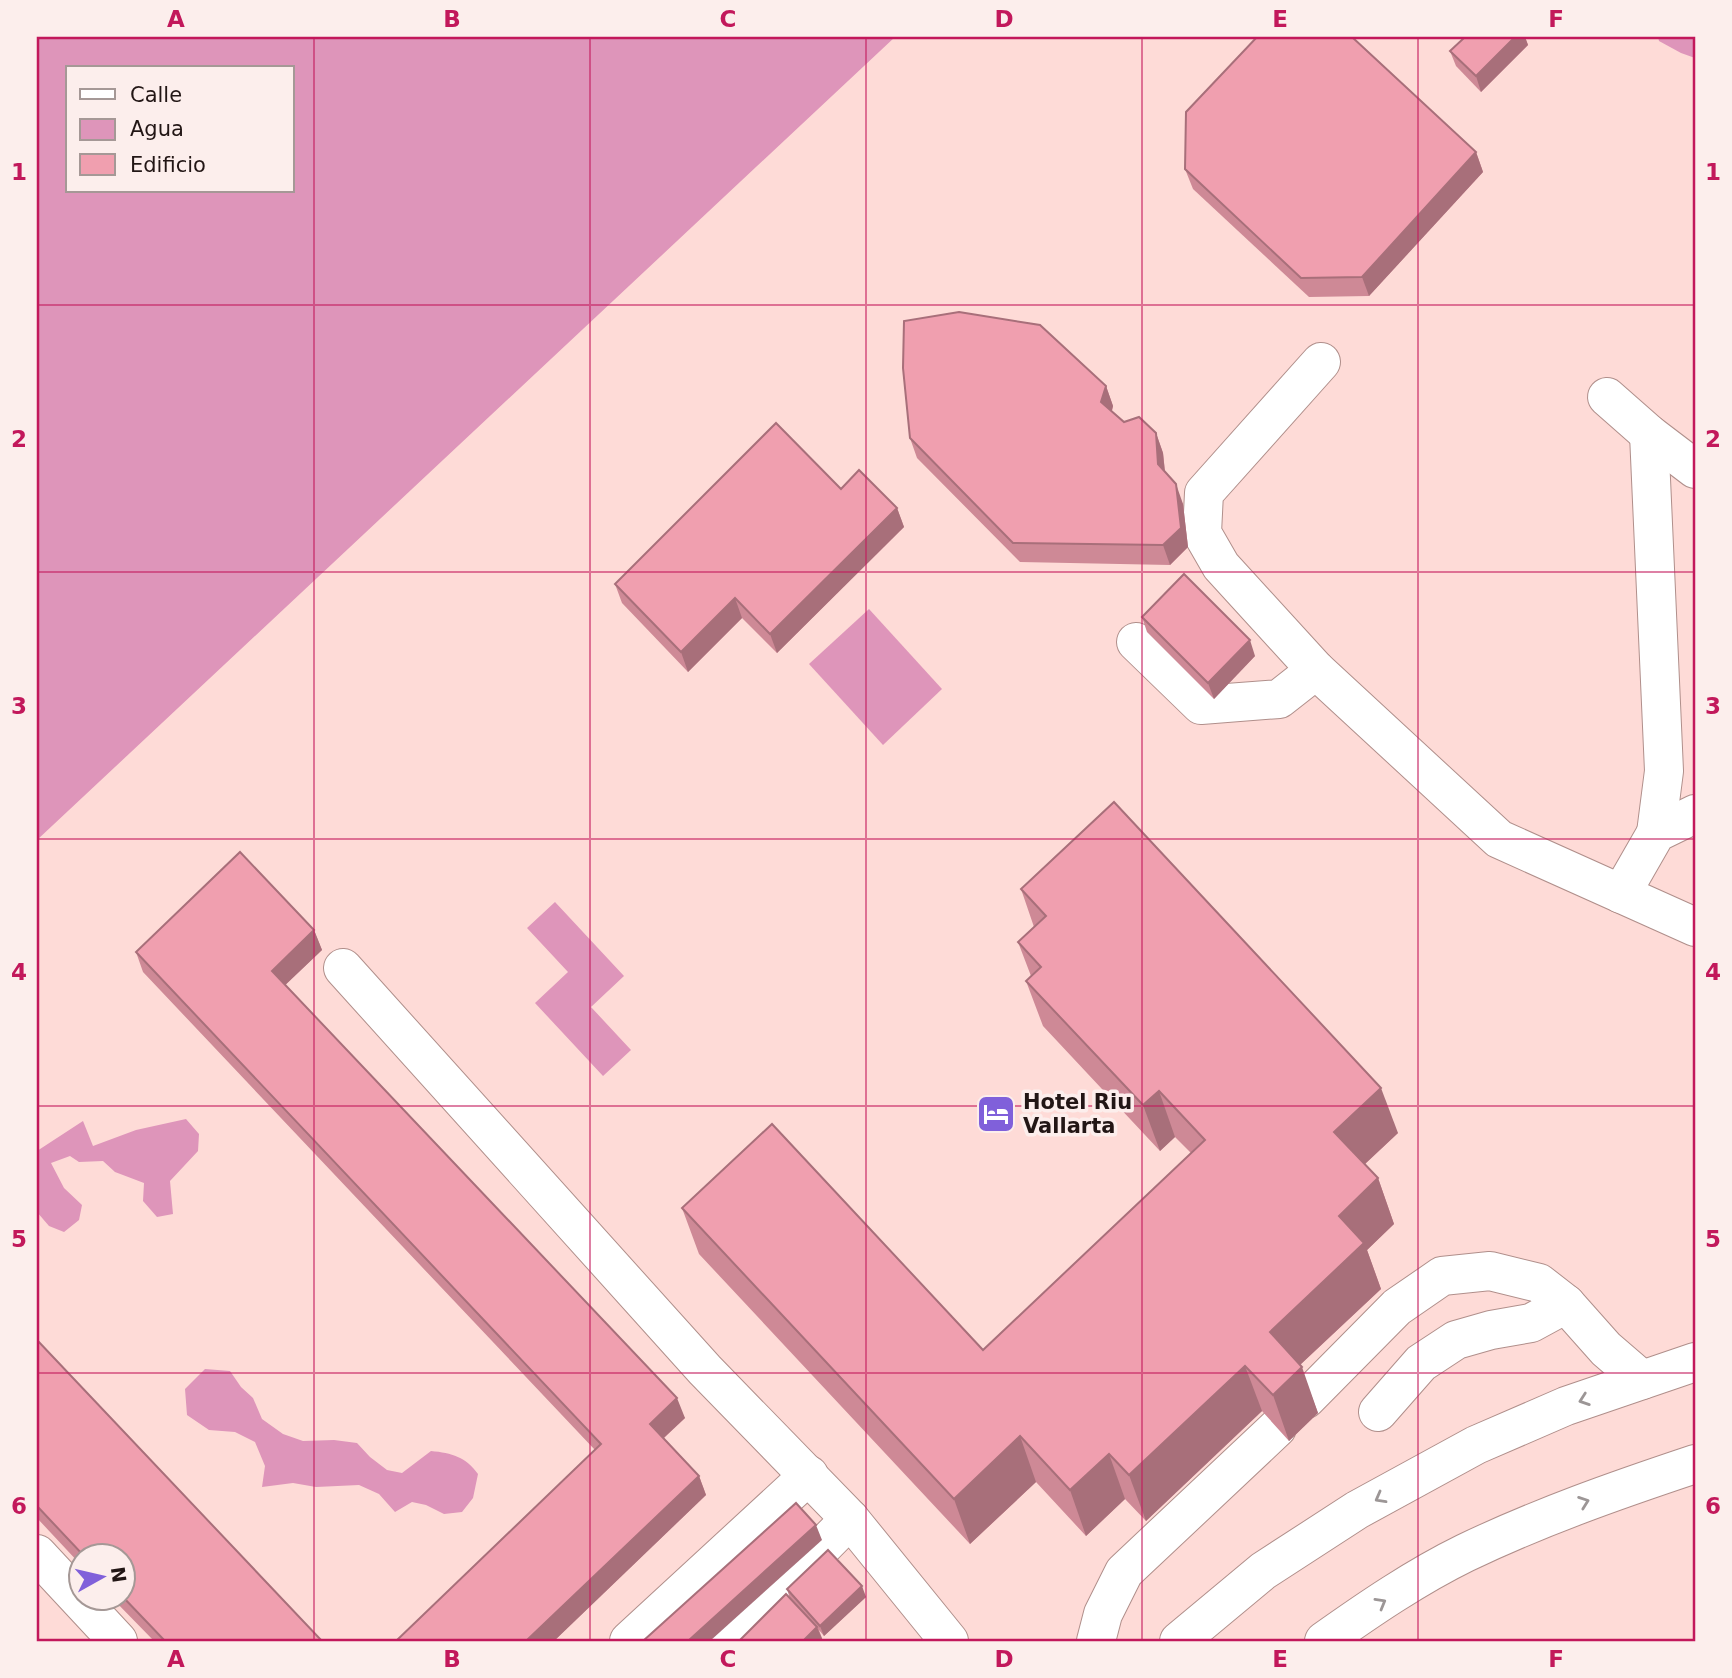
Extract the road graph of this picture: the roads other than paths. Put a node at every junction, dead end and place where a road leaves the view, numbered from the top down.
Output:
1 (1321, 362) dead end
2 (1607, 397) dead end
3 (1649, 434) junction
4 (1695, 469) edge
5 (1136, 642) dead end
6 (1316, 670) junction
7 (1695, 814) edge
8 (1657, 833) junction
9 (1621, 894) junction
10 (1695, 927) edge
11 (344, 968) dead end
12 (1566, 1304) junction
13 (1695, 1362) edge
14 (1642, 1380) junction
15 (1306, 1399) dead end
16 (1378, 1412) dead end
17 (1277, 1427) edge
18 (1695, 1464) edge
19 (809, 1475) junction
20 (850, 1518) junction
21 (37, 1554) edge
22 (118, 1641) edge
23 (629, 1641) edge
24 (729, 1641) edge
25 (949, 1641) edge
26 (1096, 1641) edge
27 (1179, 1641) edge
28 (1324, 1641) edge

1 - 6 street
2 - 3 street
3 - 4 street
3 - 8 street
5 - 6 street
6 - 9 street
7 - 8 street
8 - 9 street
9 - 10 street
11 - 19 street
12 - 14 street
12 - 15 street
12 - 16 street
13 - 14 street
14 -> 27 street
17 - 26 street
28 -> 18 street
19 - 20 street
19 - 23 street
20 - 24 street
20 - 25 street
21 - 22 street

